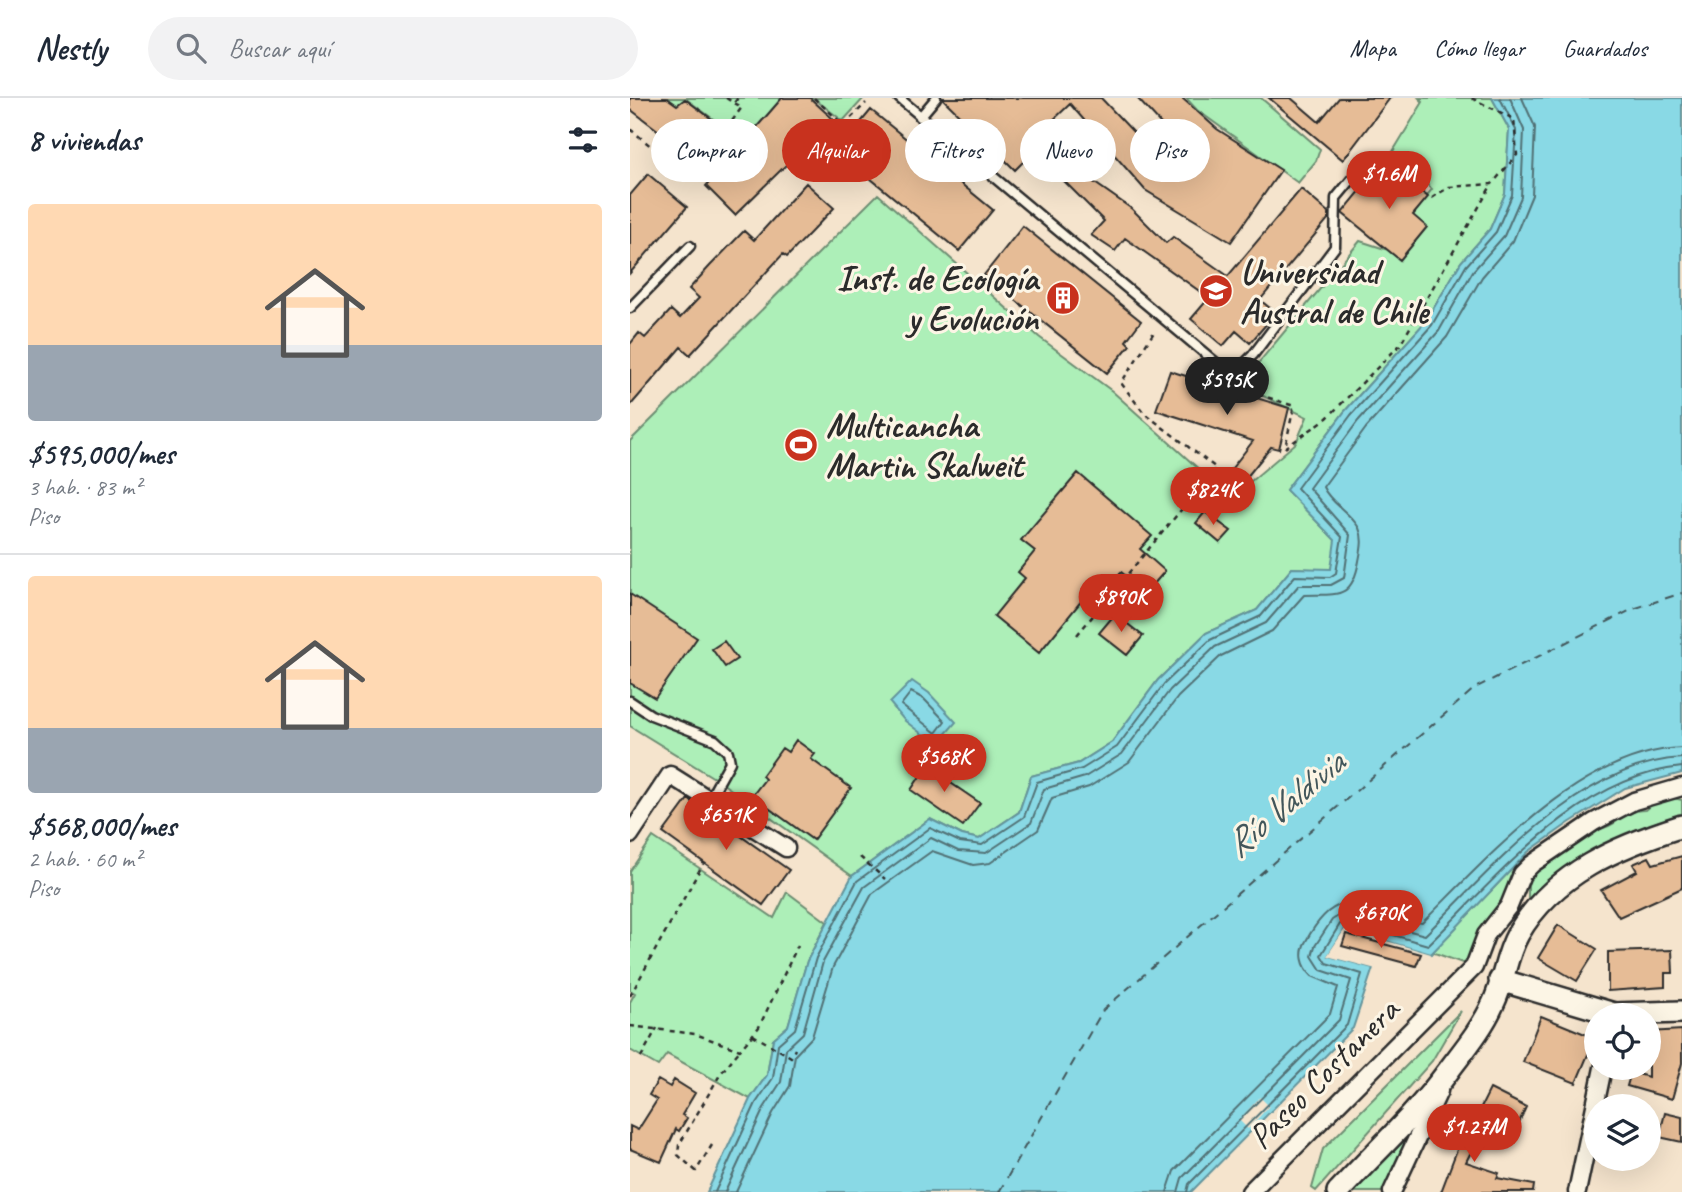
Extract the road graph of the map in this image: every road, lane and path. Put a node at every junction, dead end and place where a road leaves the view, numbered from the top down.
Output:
1 (726, 98) edge
2 (738, 98) edge
3 (814, 98) edge
4 (898, 98) edge
5 (936, 98) edge
6 (1471, 98) edge
7 (734, 103) junction
8 (866, 103) dead end
9 (920, 117) junction
10 (630, 129) edge
11 (1361, 168) dead end
12 (1492, 184) junction
13 (1432, 198) dead end
14 (690, 246) dead end
15 (630, 308) edge
16 (1158, 313) junction
17 (1230, 384) dead end
18 (1077, 635) dead end
19 (630, 701) edge
20 (1682, 787) edge
21 (710, 798) junction
22 (1682, 826) edge
23 (630, 835) edge
24 (786, 848) dead end
25 (860, 857) dead end
26 (704, 862) dead end
27 (885, 879) dead end
28 (798, 945) dead end
29 (1500, 980) junction
30 (630, 996) edge
31 (1584, 1005) edge
32 (1682, 1012) edge
33 (1661, 1013) edge
34 (630, 1026) edge
35 (657, 1028) junction
36 (753, 1035) junction
37 (794, 1049) dead end
38 (740, 1050) junction
39 (641, 1056) dead end
40 (1448, 1072) junction
41 (1600, 1080) edge
42 (712, 1145) dead end
43 (1250, 1192) edge
44 (1338, 1192) edge
45 (1392, 1192) edge
46 (1577, 1192) edge

1 - 7 path
2 - 7 path
3 - 8 path
4 - 9 lane
5 - 9 lane
6 - 12 path
7 - 10 path
9 - 16 lane
11 - 16 lane
12 - 13 path
12 - 17 path
14 - 15 lane
16 - 18 path
19 - 21 lane
20 - 43 street, Paseo Costanera
21 - 23 street
21 - 24 street
22 - 29 main road
25 - 27 path
26 - 30 path
28 - 36 path
29 - 31 main road
29 - 40 main road
32 - 33 main road
34 - 35 path
35 - 38 path
35 - 39 path
36 - 37 path
36 - 38 path
38 - 42 path
40 - 44 main road
40 - 45 street
41 - 46 street

